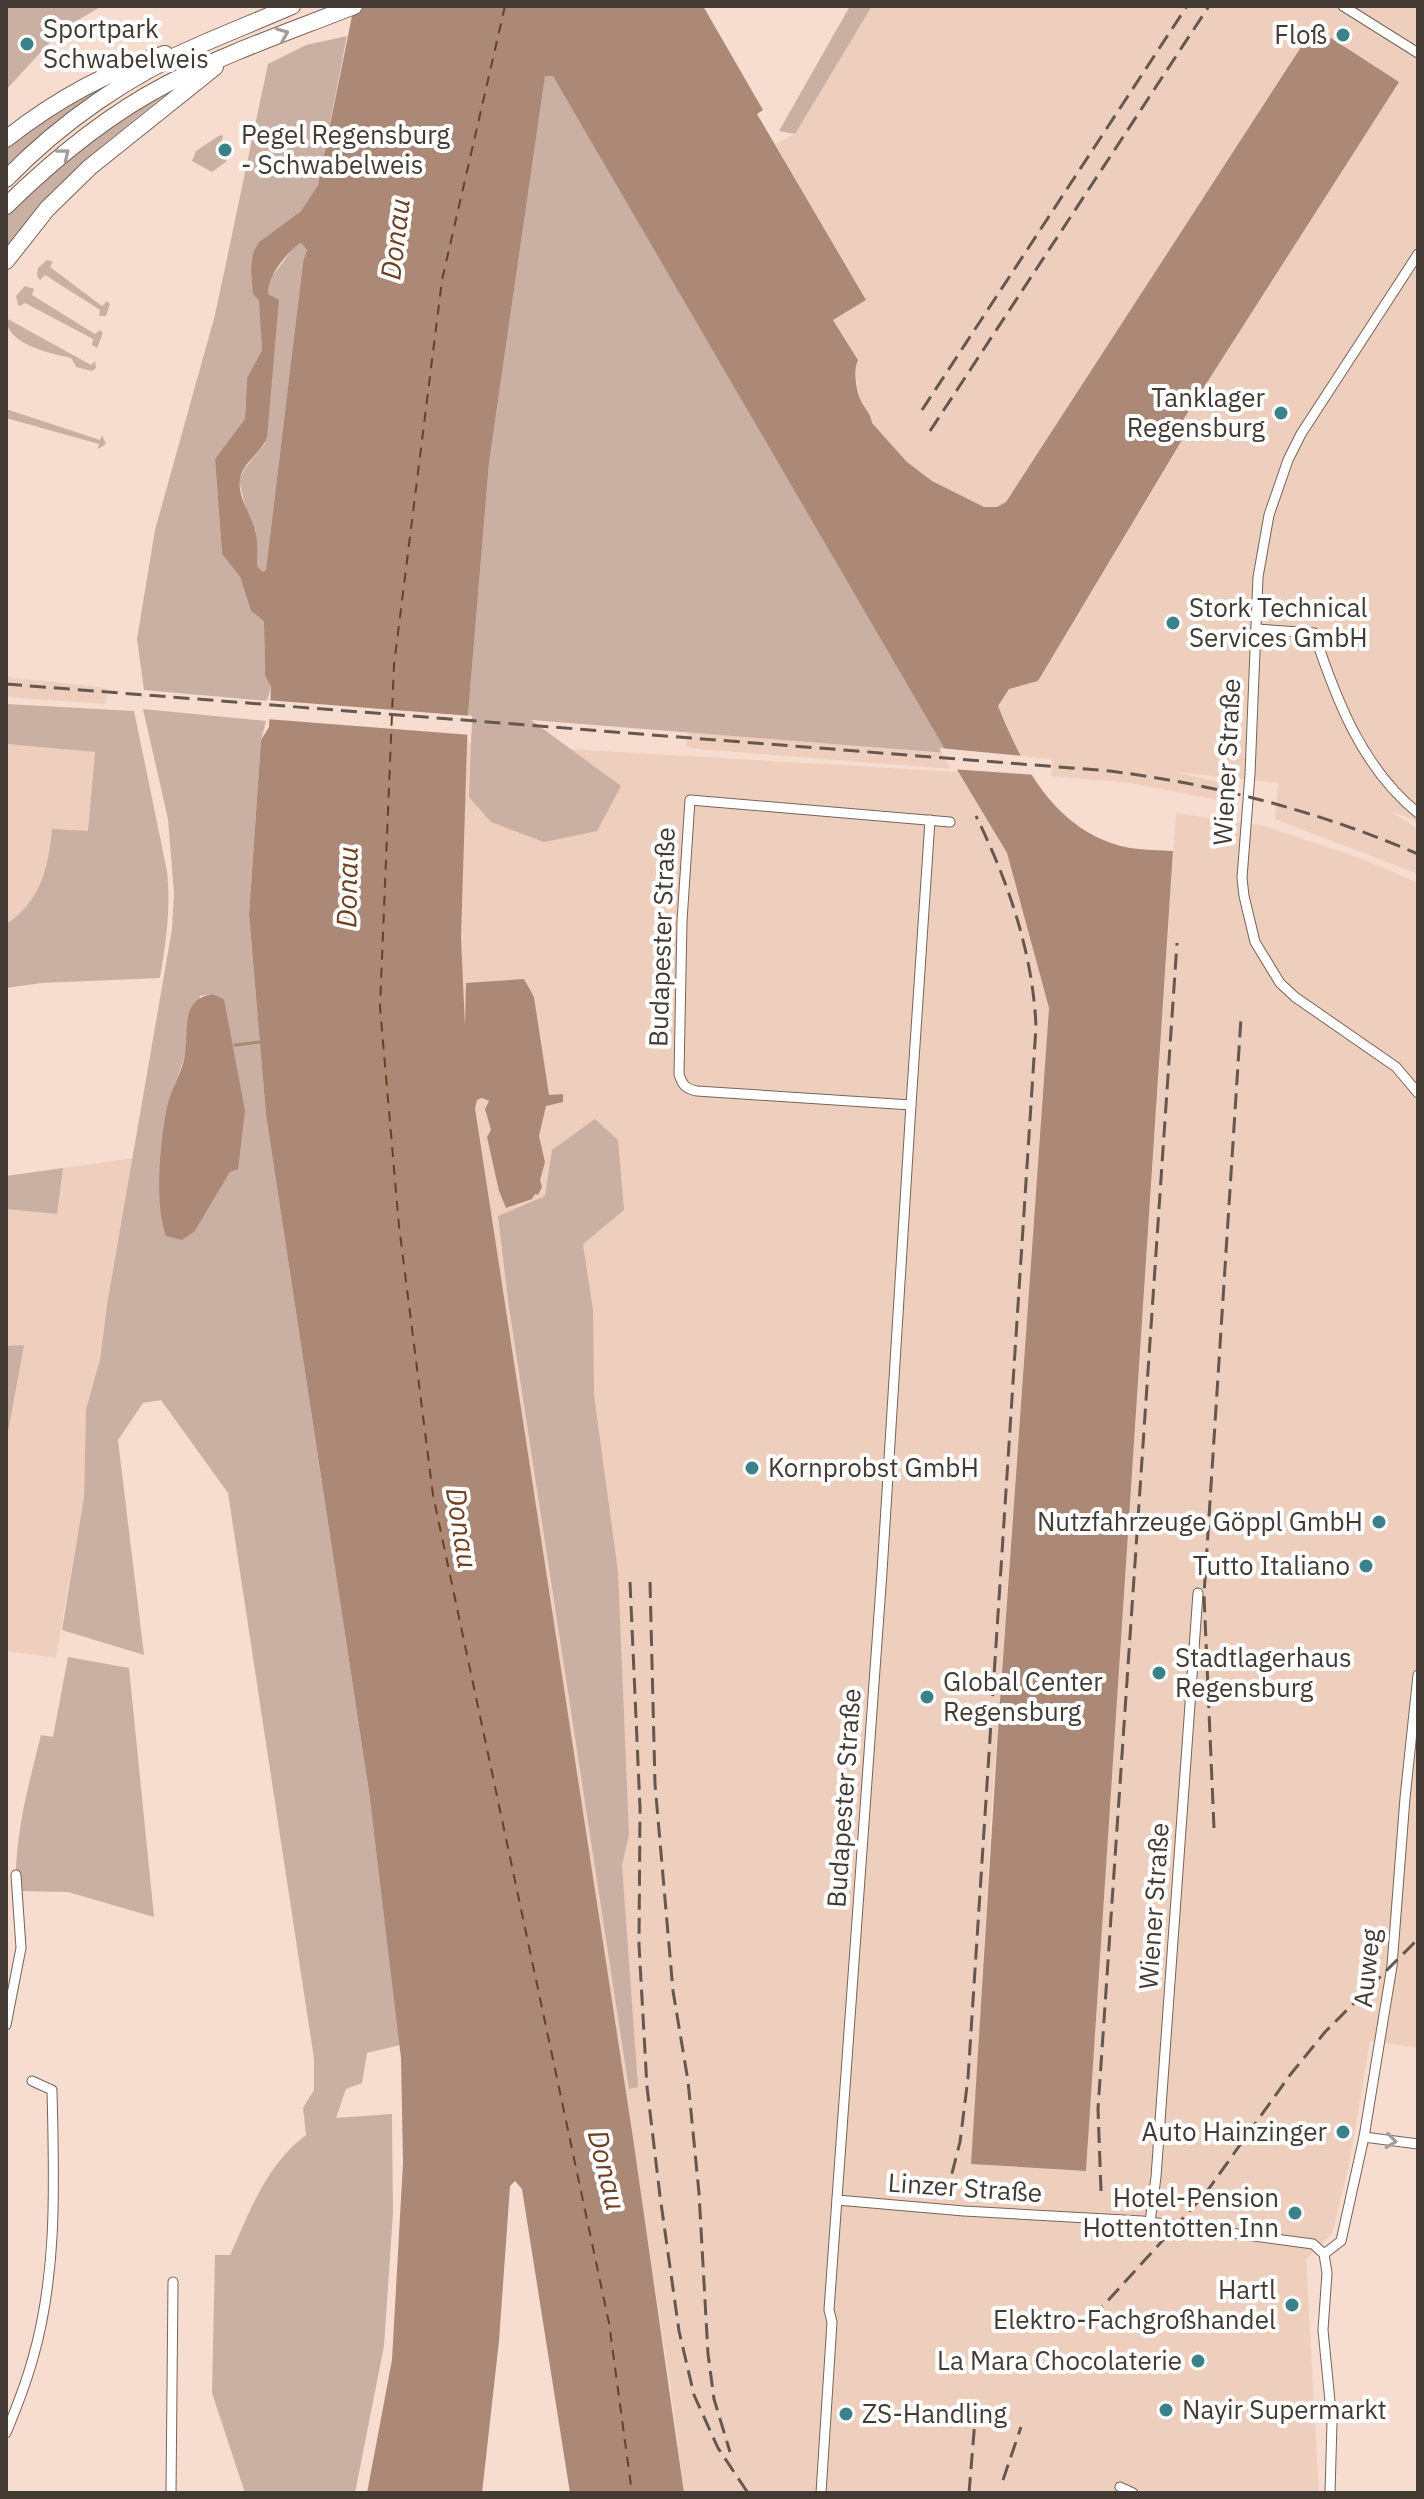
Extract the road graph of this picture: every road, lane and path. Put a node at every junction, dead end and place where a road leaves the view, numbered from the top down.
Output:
1 (292, 6) edge
2 (354, 6) edge
3 (1343, 6) edge
4 (201, 44) junction
5 (1418, 53) edge
6 (225, 58) junction
7 (6, 139) edge
8 (6, 179) edge
9 (6, 206) edge
10 (1418, 254) edge
11 (6, 261) edge
12 (1257, 629) junction
13 (1418, 813) edge
14 (930, 820) junction
15 (950, 822) dead end
16 (1418, 1093) edge
17 (911, 1105) junction
18 (1198, 1593) dead end
19 (1418, 1675) edge
20 (16, 1875) dead end
21 (6, 2025) edge
22 (32, 2081) dead end
23 (1364, 2137) junction
24 (1418, 2144) edge
25 (837, 2200) junction
26 (1150, 2222) junction
27 (1324, 2254) junction
28 (173, 2282) dead end
29 (6, 2433) edge
30 (1120, 2487) dead end
31 (1332, 2492) edge
32 (171, 2493) edge
33 (821, 2493) edge
34 (1133, 2493) edge

1 - 4 highway
6 -> 2 highway
3 - 5 street
4 - 7 highway
4 - 8 highway
9 -> 6 highway
6 - 11 highway
10 - 12 street, Wiener Straße
12 - 13 street
12 - 16 street, Wiener Straße
14 - 15 street, Budapester Straße
14 - 17 street, Budapester Straße
14 - 17 street, Budapester Straße
17 - 25 street, Budapester Straße
18 - 26 street, Wiener Straße
19 - 23 street, Auweg
20 - 21 street
22 - 29 street
23 -> 24 street
23 - 27 street, Auweg
25 - 26 street, Linzer Straße
25 - 33 street, Budapester Straße
26 - 27 street, Linzer Straße
27 - 31 street
28 - 32 street
30 - 34 street

